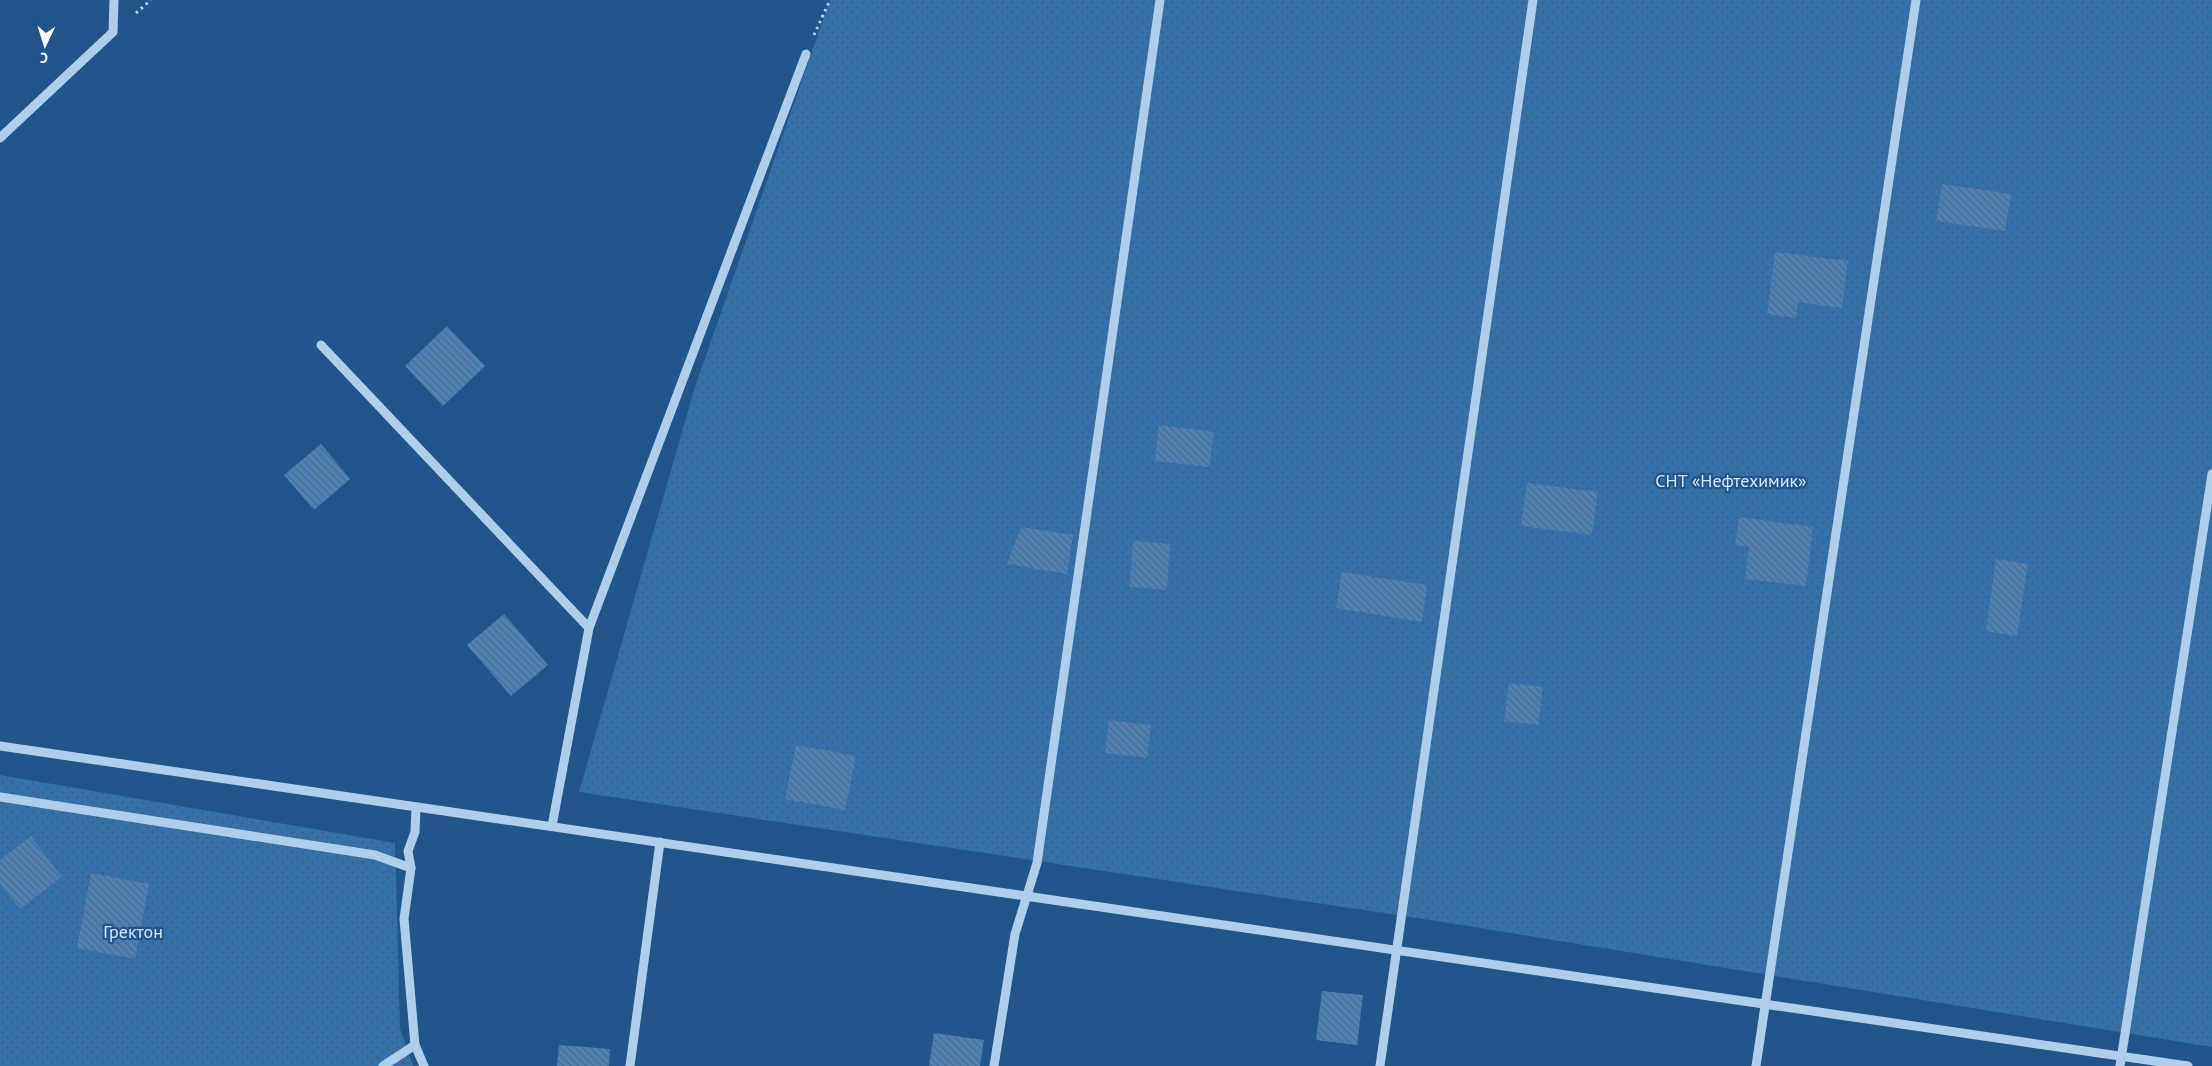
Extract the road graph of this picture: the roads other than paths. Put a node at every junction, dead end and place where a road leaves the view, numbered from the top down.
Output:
1 (114, 0) edge
2 (1160, 0) edge
3 (1533, 0) edge
4 (1916, 0) edge
5 (806, 54) road end
6 (0, 138) edge
7 (321, 345) dead end
8 (2212, 474) edge
9 (589, 628) junction
10 (0, 746) edge
11 (0, 797) edge
12 (416, 807) junction
13 (552, 826) junction
14 (660, 842) junction
15 (411, 868) junction
16 (1026, 896) junction
17 (1397, 950) junction
18 (1767, 1004) junction
19 (415, 1045) junction
20 (2122, 1056) junction
21 (383, 1066) edge
22 (424, 1066) edge
23 (630, 1066) edge
24 (994, 1066) edge
25 (1380, 1066) edge
26 (1756, 1066) edge
27 (2120, 1066) edge
28 (2188, 1066) edge

1 - 6 street
2 - 16 street
3 - 17 street
4 - 18 street
5 - 9 street
7 - 9 street
8 - 20 street
9 - 13 street
10 - 12 street
11 - 15 street
12 - 13 street
12 - 15 street
13 - 14 street
14 - 16 street
14 - 23 street
15 - 19 street
16 - 17 street
16 - 24 street
17 - 18 street
17 - 25 street
18 - 20 street
18 - 26 street
19 - 21 street
19 - 22 street
20 - 27 street
20 - 28 street

